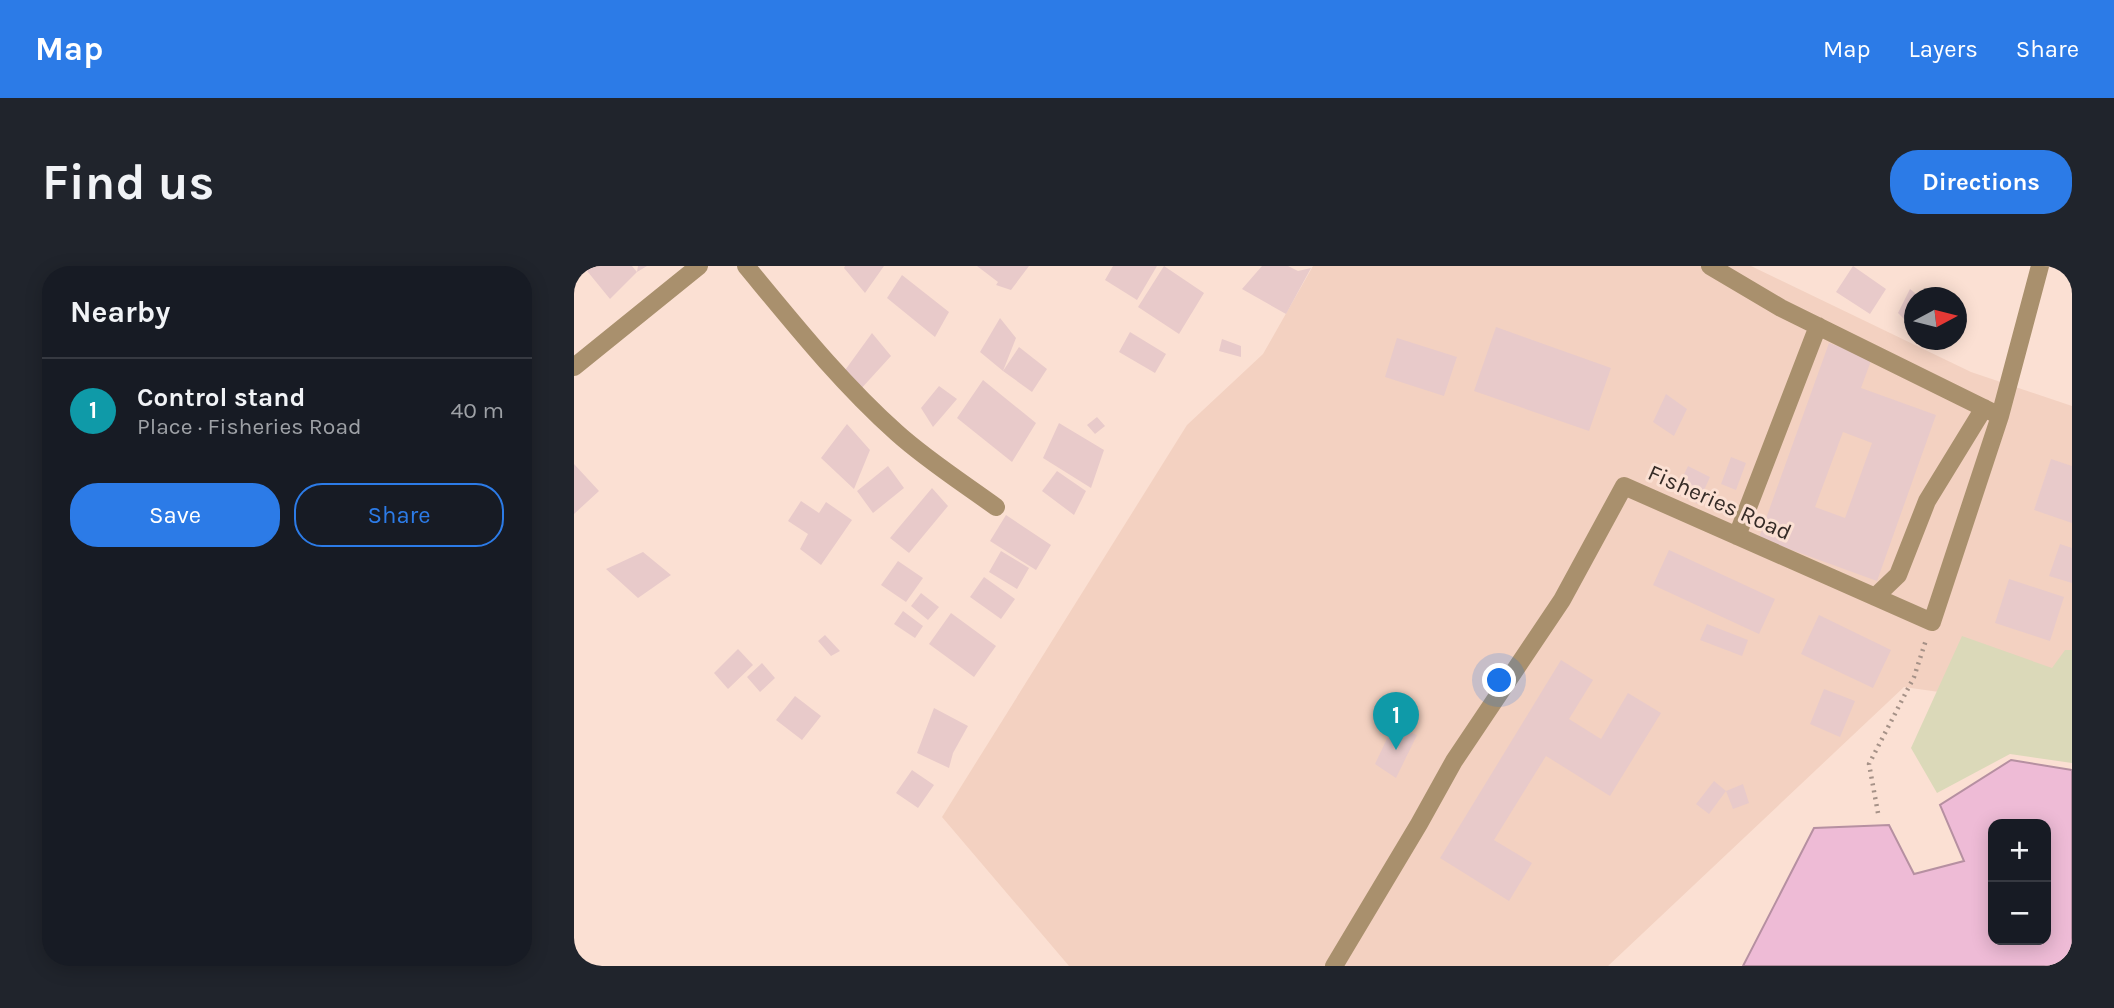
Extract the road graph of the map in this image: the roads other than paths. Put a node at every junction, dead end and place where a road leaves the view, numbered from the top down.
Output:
1 (699, 266) edge
2 (746, 266) edge
3 (1710, 266) edge
4 (2040, 266) edge
5 (1818, 326) junction
6 (574, 367) edge
7 (1992, 412) junction
8 (996, 507) dead end
9 (1737, 536) junction
10 (1875, 597) junction
11 (1334, 966) edge

1 - 6 street
2 - 8 street
3 - 5 street
4 - 7 street
5 - 7 street
5 - 9 street
7 - 10 street
7 - 10 street, Fisheries Road
9 - 10 street, Fisheries Road
9 - 11 street, Fisheries Road

